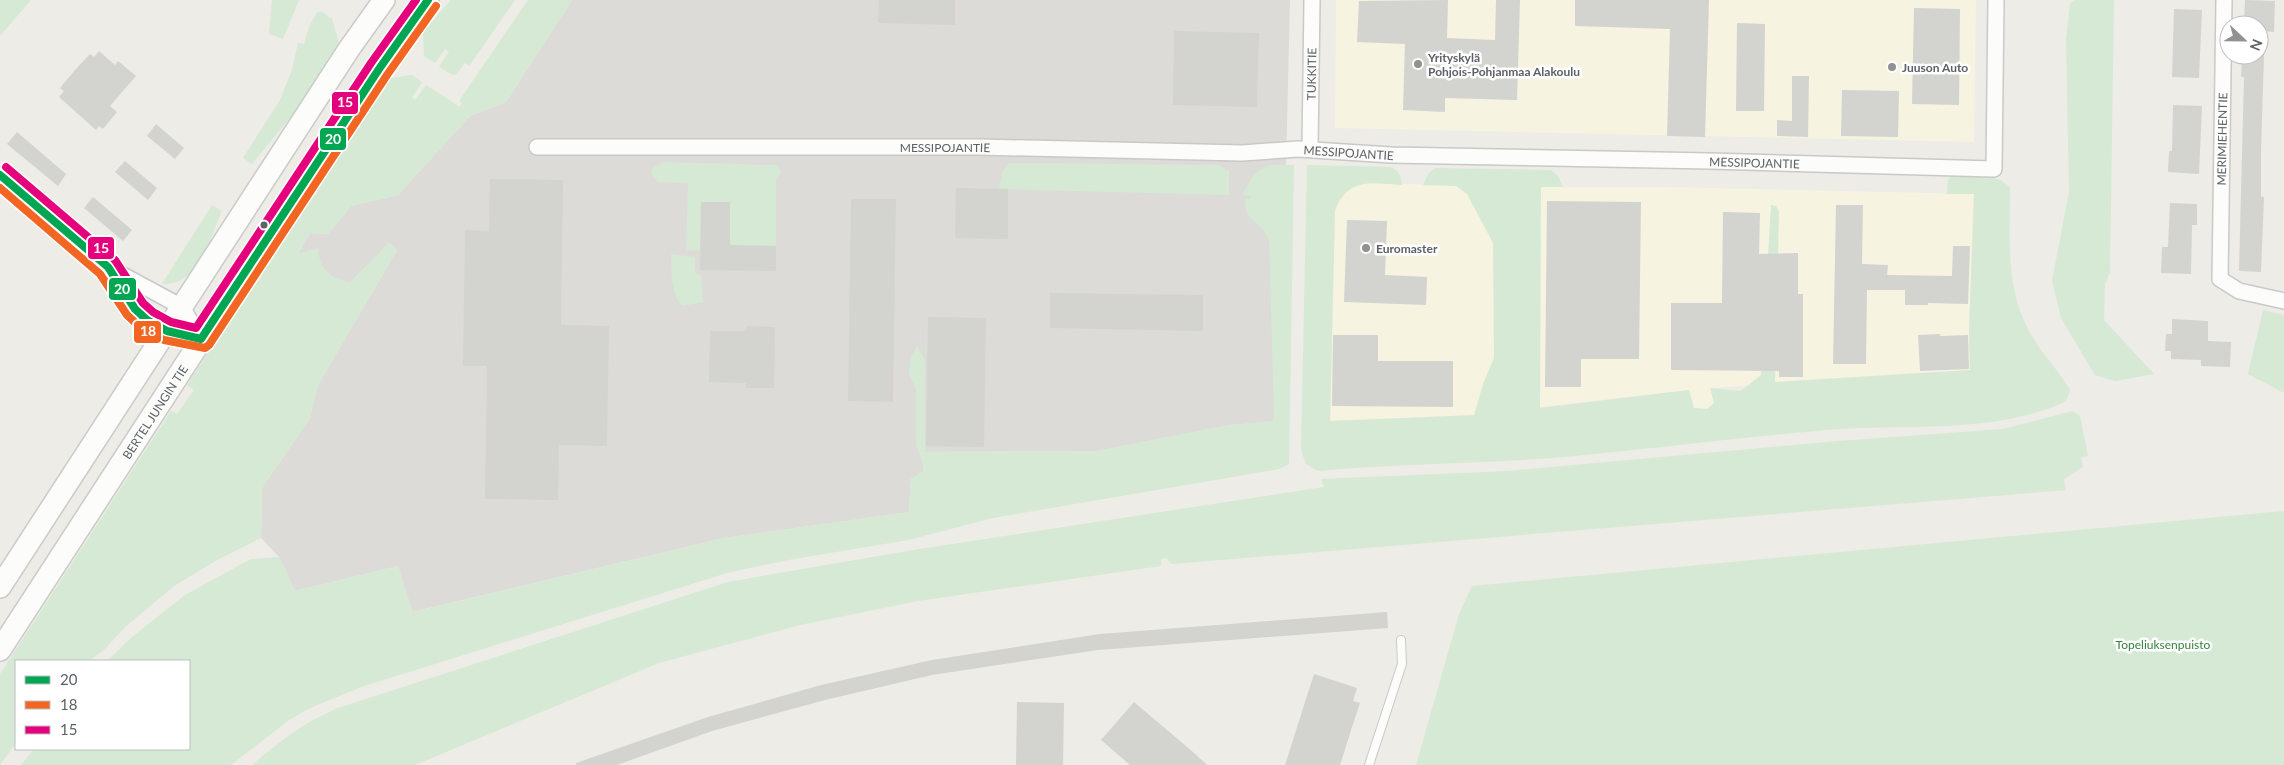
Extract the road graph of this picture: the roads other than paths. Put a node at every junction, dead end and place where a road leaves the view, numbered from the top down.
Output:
1 (428, 0) edge
2 (1312, 0) edge
3 (1996, 0) edge
4 (2224, 0) edge
5 (382, 2) edge
6 (536, 147) dead end
7 (1310, 149) junction
8 (0, 175) edge
9 (108, 267) junction
10 (2284, 301) edge
11 (182, 307) junction
12 (167, 331) junction
13 (201, 339) junction
14 (0, 588) edge
15 (1401, 640) dead end
16 (0, 650) edge
17 (1370, 765) edge

1 - 13 main road, BERTEL JUNGIN TIE
2 - 7 street, TUKKITIE
3 - 7 street, MESSIPOJANTIE
4 - 10 street, MERIMIEHENTIE
5 - 11 main road
6 - 7 street, MESSIPOJANTIE
8 - 9 street
9 - 11 street
9 - 12 street
11 - 12 main road
11 - 13 street
12 - 13 street
12 - 14 main road
13 - 16 main road, BERTEL JUNGIN TIE
15 - 17 lane

